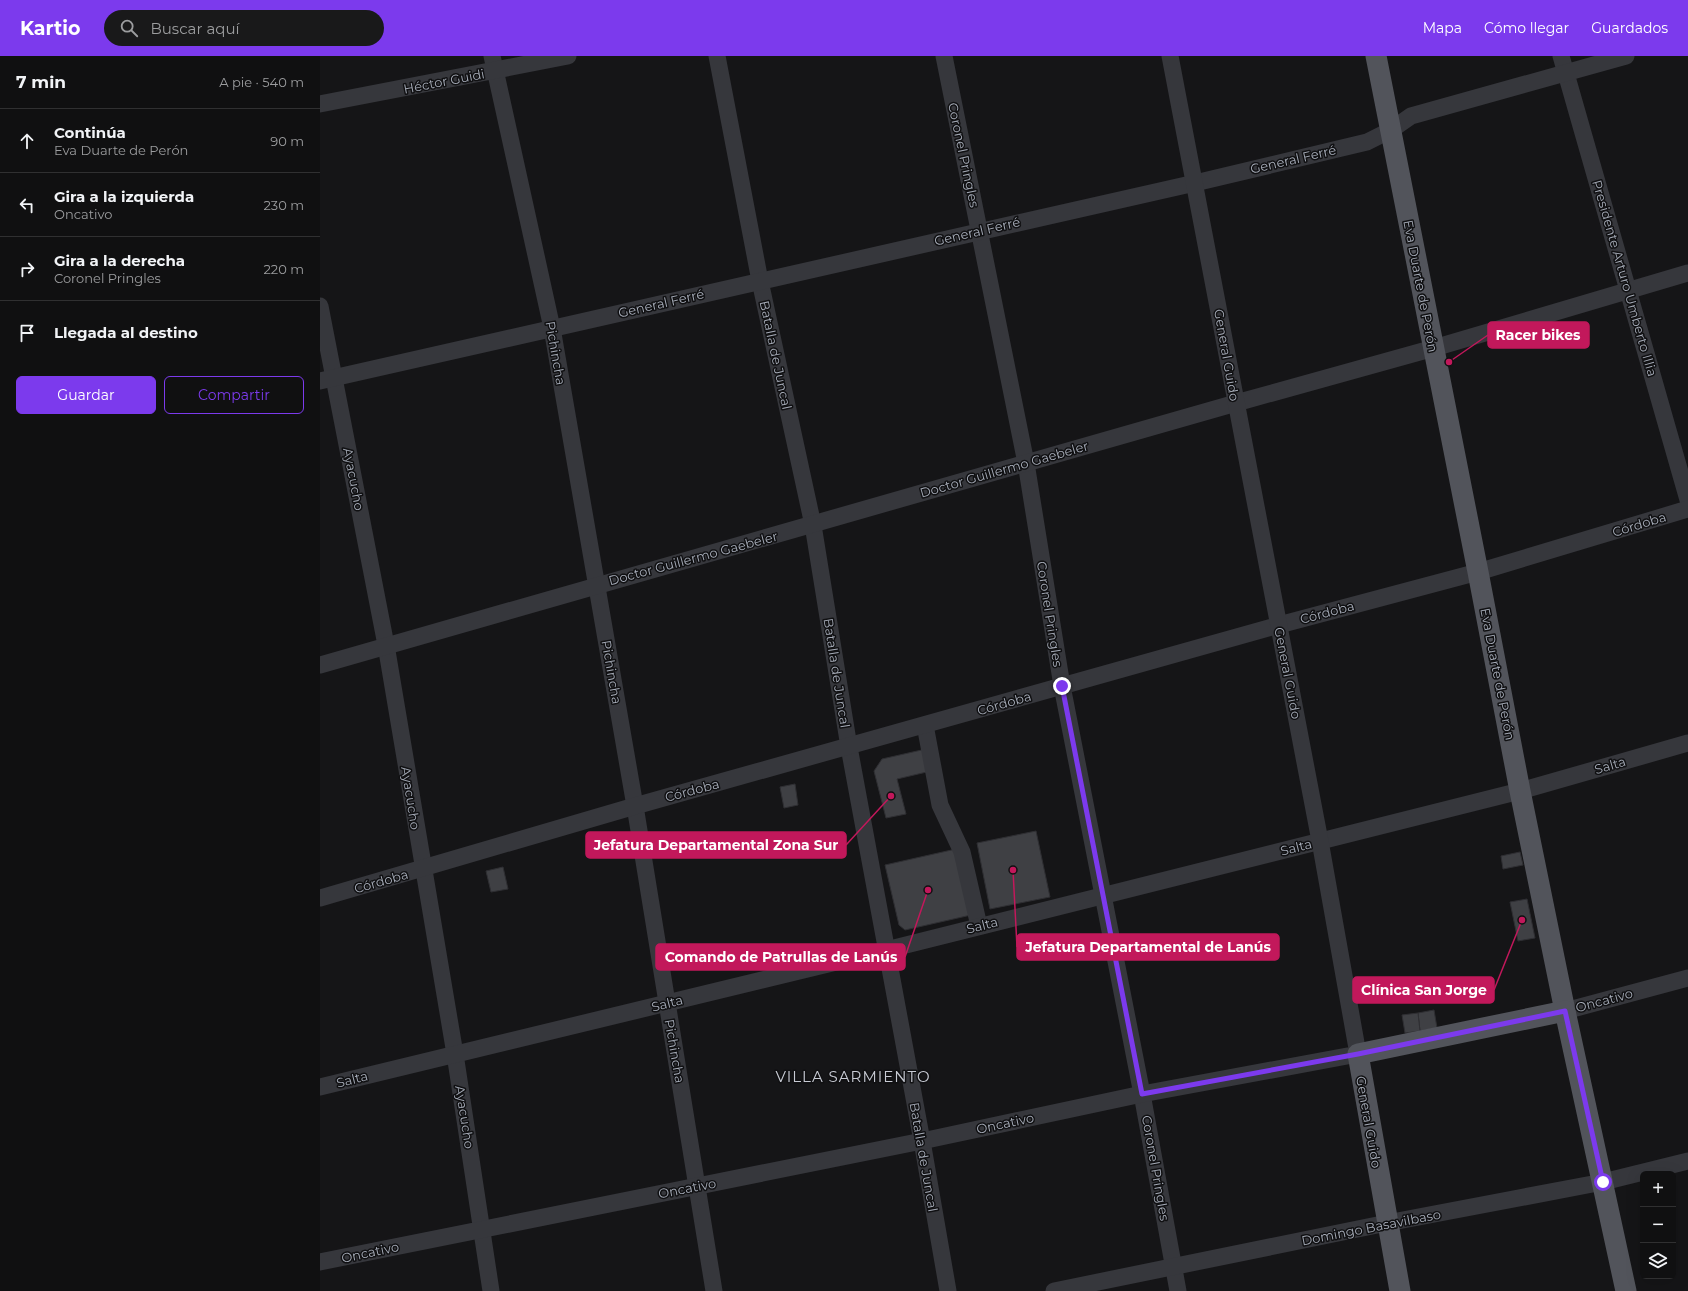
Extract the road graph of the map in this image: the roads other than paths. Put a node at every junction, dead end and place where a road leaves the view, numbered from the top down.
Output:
1 (568, 56) edge
2 (717, 56) edge
3 (944, 56) edge
4 (1170, 56) edge
5 (1376, 56) edge
6 (1561, 56) edge
7 (1626, 56) edge
8 (494, 64) edge
9 (1566, 72) junction
10 (320, 104) edge
11 (1391, 130) junction
12 (1195, 183) junction
13 (979, 231) junction
14 (1688, 273) edge
15 (760, 281) junction
16 (1629, 290) junction
17 (320, 306) edge
18 (552, 328) junction
19 (1434, 348) junction
20 (327, 379) edge
21 (1236, 403) junction
22 (1026, 463) junction
23 (1688, 500) edge
24 (1688, 509) edge
25 (813, 525) junction
26 (1478, 572) junction
27 (598, 584) junction
28 (1279, 625) junction
29 (386, 645) junction
30 (320, 665) edge
31 (1062, 686) junction
32 (924, 725) junction
33 (1688, 743) edge
34 (849, 747) junction
35 (1520, 792) junction
36 (635, 806) junction
37 (1320, 841) junction
38 (423, 869) junction
39 (1102, 896) junction
40 (320, 898) edge
41 (979, 926) junction
42 (886, 950) junction
43 (1688, 978) edge
44 (667, 1003) junction
45 (1565, 1011) junction
46 (455, 1054) junction
47 (1358, 1054) junction
48 (320, 1087) edge
49 (1142, 1094) junction
50 (922, 1141) junction
51 (1688, 1161) edge
52 (1603, 1182) junction
53 (698, 1185) junction
54 (1387, 1223) junction
55 (482, 1228) junction
56 (320, 1262) edge
57 (1174, 1267) junction
58 (491, 1291) edge
59 (714, 1291) edge
60 (948, 1291) edge
61 (1054, 1291) edge
62 (1178, 1291) edge
63 (1400, 1291) edge
64 (1626, 1291) edge

1 - 8 street, Héctor Guidi
2 - 15 street, Batalla de Juncal
3 - 13 street, Coronel Pringles
4 - 12 street, General Guido
5 - 11 main road, Eva Duarte de Perón
6 - 9 street, Presidente Arturo Umberto Illia
7 - 9 street, General Ferré
8 - 10 street, Héctor Guidi
8 - 18 street, Pichincha
9 - 11 street, General Ferré
9 - 16 street, Presidente Arturo Umberto Illia
11 - 12 street, General Ferré
11 - 19 main road, Eva Duarte de Perón
12 - 13 street, General Ferré
12 - 21 street, General Guido
13 - 15 street, General Ferré
13 - 22 street, Coronel Pringles
14 - 16 street, Doctor Guillermo Gaebeler
15 - 18 street, General Ferré
15 - 25 street, Batalla de Juncal
16 - 19 street, Doctor Guillermo Gaebeler
16 - 23 street, Presidente Arturo Umberto Illia
17 - 20 street, Ayacucho
18 - 20 street, General Ferré
18 - 27 street, Pichincha
19 - 21 street, Doctor Guillermo Gaebeler
19 - 26 main road, Eva Duarte de Perón
20 - 29 street, Ayacucho
21 - 22 street, Doctor Guillermo Gaebeler
21 - 28 street, General Guido
22 - 25 street, Doctor Guillermo Gaebeler
22 - 31 street, Coronel Pringles
24 - 26 street, Córdoba
25 - 27 street, Doctor Guillermo Gaebeler
25 - 34 street, Batalla de Juncal
26 - 28 street, Córdoba
26 - 35 main road, Eva Duarte de Perón
27 - 29 street, Doctor Guillermo Gaebeler
27 - 36 street, Pichincha
28 - 31 street, Córdoba
28 - 37 street, General Guido
29 - 30 street, Doctor Guillermo Gaebeler
29 - 38 street, Ayacucho
31 - 32 street, Córdoba
31 - 39 street, Coronel Pringles
32 - 34 street, Córdoba
32 - 41 street
33 - 35 street, Salta
34 - 36 street, Córdoba
34 - 42 street, Batalla de Juncal
35 - 37 street, Salta
35 - 45 main road, Eva Duarte de Perón
36 - 38 street, Córdoba
36 - 44 street, Pichincha
37 - 39 street, Salta
37 - 47 street, General Guido
38 - 40 street, Córdoba
38 - 46 street, Ayacucho
39 - 41 street, Salta
39 - 49 street, Coronel Pringles
41 - 42 street, Salta
42 - 44 street, Salta
42 - 50 street, Batalla de Juncal
43 - 45 street, Oncativo
44 - 46 street, Salta
44 - 53 street, Pichincha
45 - 47 main road, Oncativo
45 - 52 main road, Eva Duarte de Perón
46 - 48 street, Salta
46 - 55 street, Ayacucho
47 - 49 street, Oncativo
47 - 54 main road, General Guido
49 - 50 street, Oncativo
49 - 57 street, Coronel Pringles
50 - 53 street, Oncativo
50 - 60 street, Batalla de Juncal
51 - 52 street, Domingo Basavilbaso
52 - 54 street, Domingo Basavilbaso
52 - 64 main road, Eva Duarte de Perón
53 - 55 street, Oncativo
53 - 59 street, Pichincha
54 - 57 street, Domingo Basavilbaso
54 - 63 main road, General Guido
55 - 56 street, Oncativo
55 - 58 street, Ayacucho
57 - 61 street, Domingo Basavilbaso
57 - 62 street, Coronel Pringles

